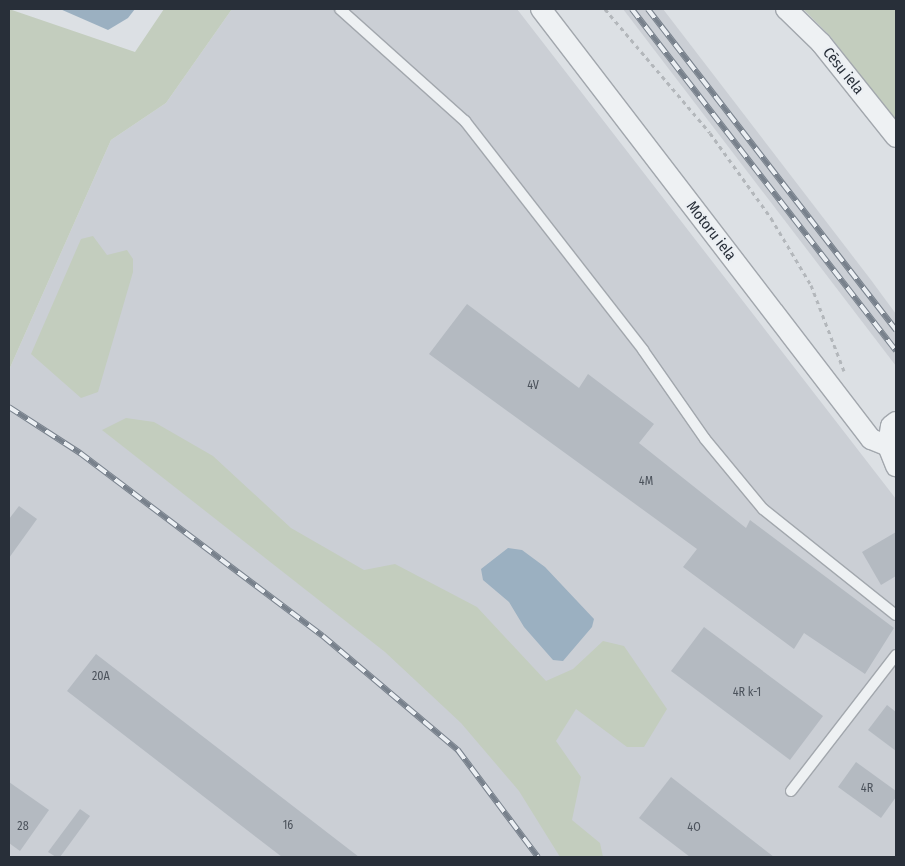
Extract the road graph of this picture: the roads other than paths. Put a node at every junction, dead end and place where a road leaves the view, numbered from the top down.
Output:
1 (340, 9) edge
2 (541, 9) edge
3 (786, 9) edge
4 (896, 137) edge
5 (896, 422) edge
6 (888, 446) junction
7 (896, 466) edge
8 (896, 615) edge
9 (896, 655) edge
10 (791, 791) dead end

1 - 8 lane
2 - 6 street, Motoru iela
3 - 4 street, Cēsu iela
5 - 6 street
6 - 7 street
9 - 10 lane

